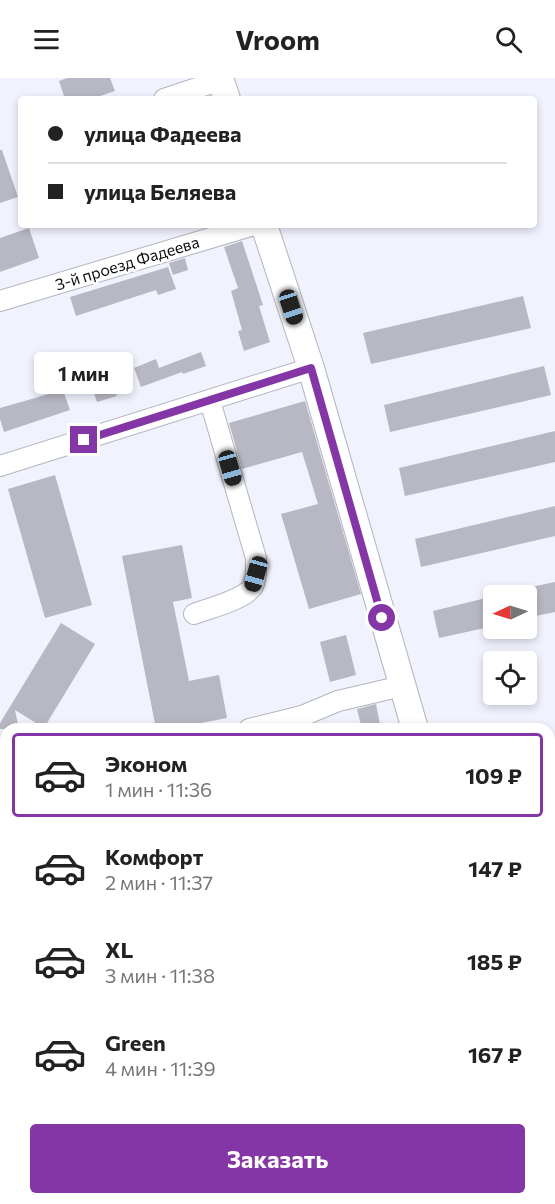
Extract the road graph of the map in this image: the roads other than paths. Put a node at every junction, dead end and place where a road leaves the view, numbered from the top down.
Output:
1 (223, 86) edge
2 (178, 96) edge
3 (244, 228) edge
4 (265, 228) edge
5 (0, 301) edge
6 (311, 368) junction
7 (210, 401) junction
8 (0, 466) edge
9 (194, 614) dead end
10 (402, 686) junction
11 (273, 723) edge
12 (413, 723) edge

1 - 2 street
3 - 5 street, 3-й проезд Фадеева
4 - 6 main road
6 - 7 street
6 - 10 main road
7 - 8 street
7 - 9 street
10 - 11 street
10 - 12 main road

